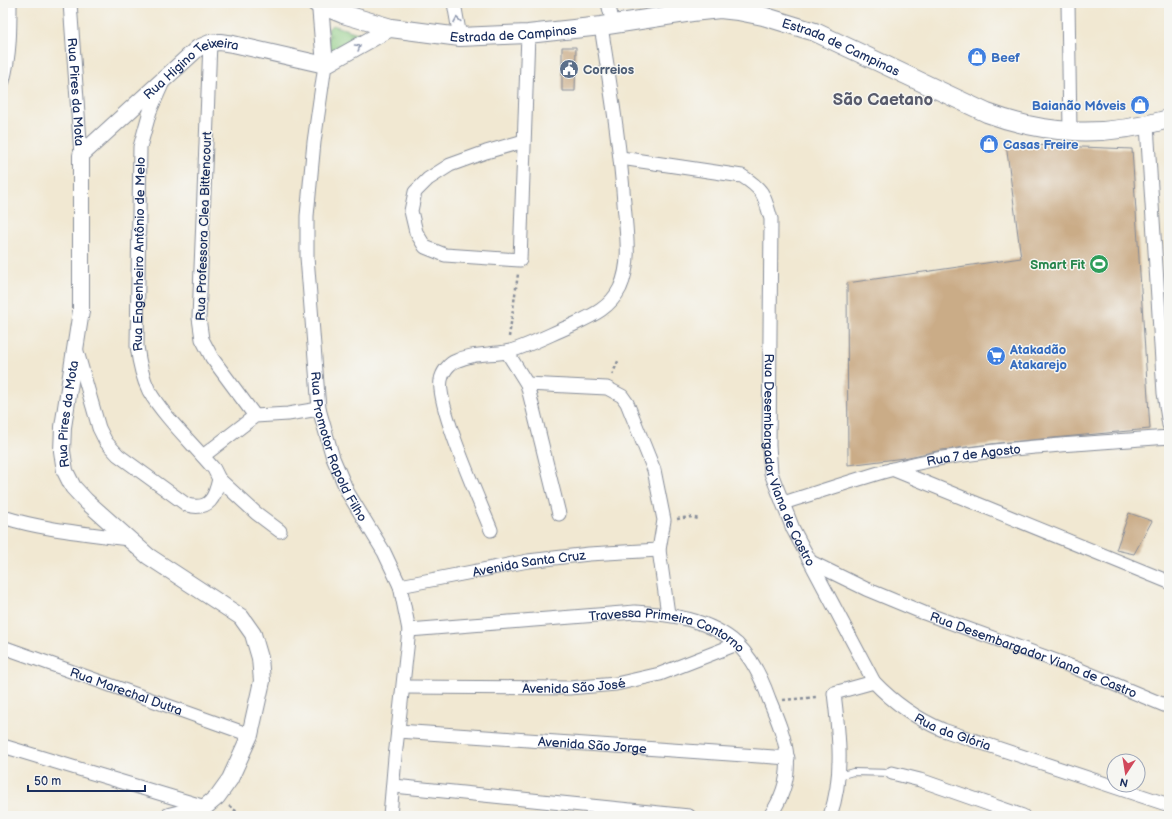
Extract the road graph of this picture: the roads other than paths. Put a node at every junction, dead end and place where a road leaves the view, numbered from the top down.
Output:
1 (10, 3) edge
2 (70, 3) edge
3 (454, 3) edge
4 (608, 3) edge
5 (1068, 3) edge
6 (318, 4) edge
7 (718, 6) edge
8 (692, 8) edge
9 (344, 9) edge
10 (607, 25) junction
11 (391, 28) junction
12 (528, 34) junction
13 (460, 37) junction
14 (210, 44) junction
15 (325, 65) junction
16 (4, 73) edge
17 (165, 77) junction
18 (1169, 119) edge
19 (1147, 125) junction
20 (1070, 132) junction
21 (524, 141) junction
22 (81, 155) junction
23 (621, 158) junction
24 (1163, 276) edge
25 (76, 348) junction
26 (507, 352) junction
27 (526, 384) junction
28 (319, 409) junction
29 (254, 416) junction
30 (1169, 425) edge
31 (1169, 437) edge
32 (203, 456) junction
33 (892, 469) junction
34 (219, 479) junction
35 (783, 503) junction
36 (559, 514) dead end
37 (3, 517) edge
38 (491, 530) dead end
39 (280, 531) dead end
40 (128, 539) junction
41 (659, 550) junction
42 (813, 563) junction
43 (1169, 582) edge
44 (400, 586) junction
45 (668, 614) junction
46 (409, 630) junction
47 (737, 644) junction
48 (3, 647) edge
49 (874, 682) junction
50 (404, 687) junction
51 (1169, 707) edge
52 (398, 731) junction
53 (250, 735) junction
54 (3, 746) edge
55 (788, 758) junction
56 (892, 773) joint
57 (839, 776) junction
58 (394, 786) junction
59 (1169, 805) edge
60 (205, 807) junction
61 (169, 816) edge
62 (390, 816) edge
63 (689, 816) edge
64 (770, 816) edge
65 (830, 816) edge
66 (1023, 816) edge

1 - 16 street
2 - 22 street, Rua Pires da Mota
13 -> 3 street
4 - 10 street
5 - 20 street
6 - 9 main road, Estrada de Campinas
6 - 15 street, Rua Promotor Rapold Filho
7 - 8 main road, Estrada de Campinas
7 - 20 main road, Estrada de Campinas
8 - 10 main road, Estrada de Campinas
9 - 11 main road, Estrada de Campinas
10 - 12 main road, Estrada de Campinas
10 - 23 street
11 - 13 main road, Estrada de Campinas
15 -> 11 street
12 - 13 main road, Estrada de Campinas
12 - 21 street
14 - 15 street, Rua Higino Teixeira
14 - 17 street, Rua Higino Teixeira
14 - 29 street, Rua Professora Clea Bittencourt
15 - 28 street, Rua Promotor Rapold Filho
17 - 22 street, Rua Higino Teixeira
17 - 32 street, Rua Engenheiro Antônio de Melo
18 - 19 main road, Estrada de Campinas
19 - 20 main road, Estrada de Campinas
19 - 24 street
21 - 21 street
22 - 25 street, Rua Pires da Mota
23 - 26 street
23 - 35 street, Rua Desembargador Viana de Castro
24 - 30 street
25 - 34 street
25 - 40 street, Rua Pires da Mota
26 - 27 street
26 - 38 street
27 - 36 street
27 - 41 street
28 - 29 street
28 - 44 street, Rua Promotor Rapold Filho
29 - 32 street
31 - 33 street, Rua 7 de Agosto
32 - 34 street, Rua Engenheiro Antônio de Melo
33 - 35 street, Rua 7 de Agosto
33 - 43 street
34 - 39 street, Rua Engenheiro Antônio de Melo
35 - 42 street, Rua Desembargador Viana de Castro
37 - 40 street
40 - 53 street, Rua Pires da Mota
41 - 44 street, Avenida Santa Cruz
41 - 45 street
42 - 49 street, Rua da Glória
42 - 51 street, Rua Desembargador Viana de Castro
44 - 46 street, Rua Promotor Rapold Filho
45 - 46 street, Travessa Primeira Contorno
45 - 47 street, Travessa Primeira Contorno
46 - 50 street, Rua Promotor Rapold Filho
47 - 50 street, Avenida São José
47 - 55 street, Travessa Primeira Contorno
48 - 53 street, Rua Marechal Dutra
49 - 57 street
49 - 59 street, Rua da Glória
50 - 52 street, Rua Promotor Rapold Filho
52 - 55 street, Avenida São Jorge
52 - 58 street, Rua Promotor Rapold Filho
53 - 60 street, Rua Pires da Mota
54 - 60 street
55 - 64 street, Travessa Primeira Contorno
56 - 57 lane
56 - 66 street
57 - 65 street
58 - 62 street, Rua Promotor Rapold Filho
58 - 63 street
60 - 61 street

